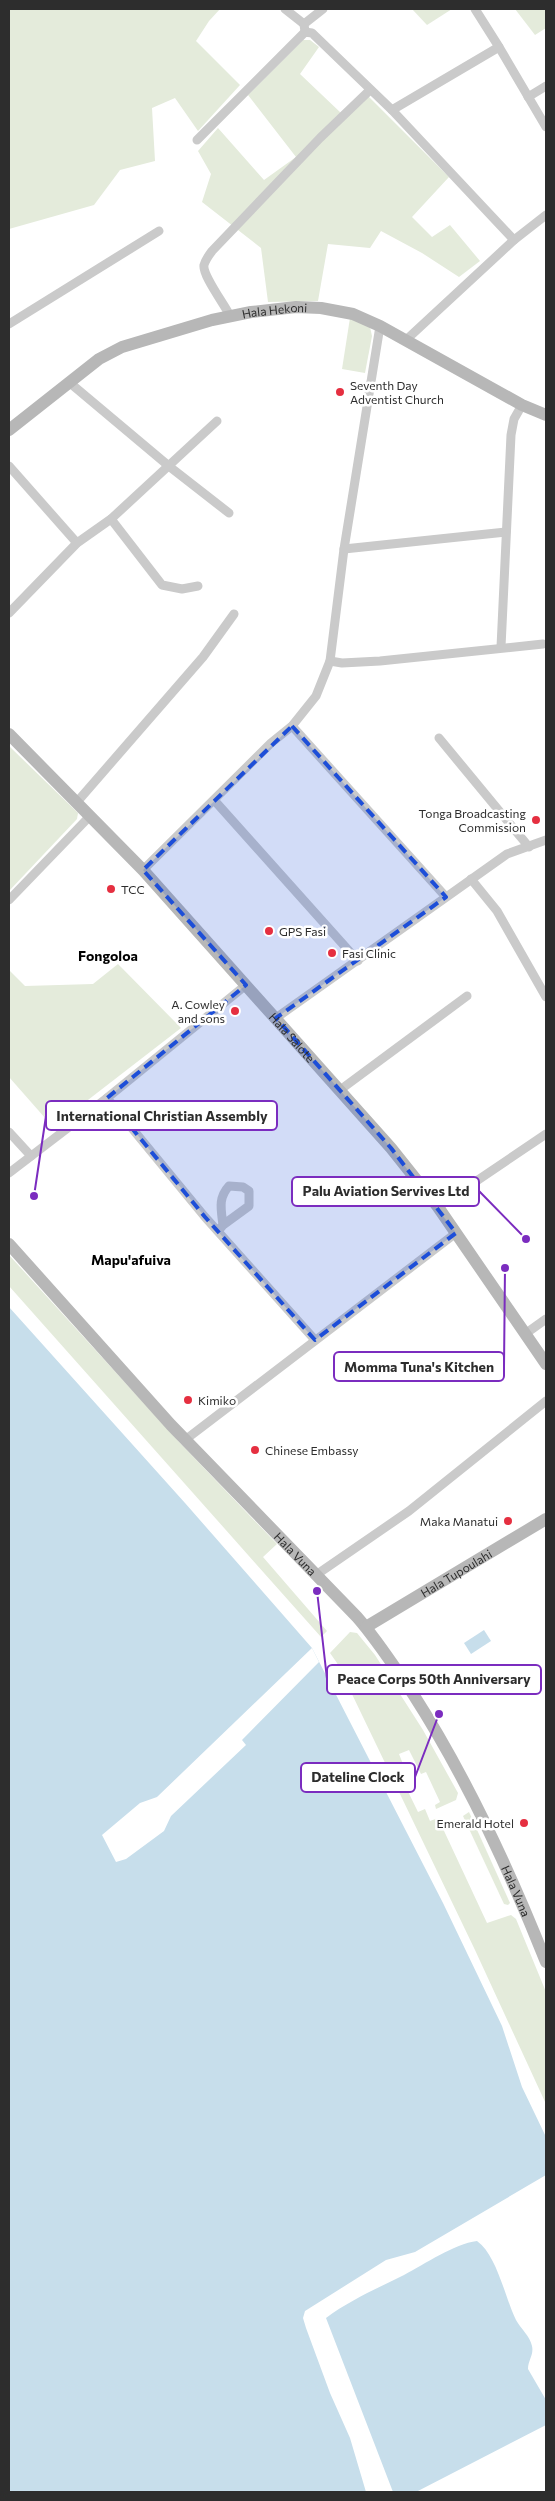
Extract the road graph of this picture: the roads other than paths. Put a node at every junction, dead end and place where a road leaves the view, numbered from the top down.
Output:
1 (285, 9) edge
2 (323, 9) edge
3 (475, 9) edge
4 (305, 28) junction
5 (498, 47) junction
6 (546, 86) edge
7 (370, 90) junction
8 (528, 97) junction
9 (392, 110) junction
10 (546, 127) edge
11 (197, 140) dead end
12 (546, 215) edge
13 (159, 230) dead end
14 (514, 240) junction
15 (230, 316) junction
16 (9, 324) edge
17 (380, 326) junction
18 (406, 340) junction
19 (70, 384) junction
20 (522, 405) junction
21 (546, 415) edge
22 (217, 421) dead end
23 (9, 430) edge
24 (9, 466) edge
25 (170, 467) junction
26 (229, 513) dead end
27 (111, 519) junction
28 (506, 532) junction
29 (77, 543) junction
30 (344, 549) junction
31 (198, 586) dead end
32 (9, 613) edge
33 (234, 614) dead end
34 (543, 644) dead end
35 (501, 647) junction
36 (330, 661) junction
37 (292, 726) junction
38 (9, 734) edge
39 (439, 738) dead end
40 (214, 800) junction
41 (77, 802) junction
42 (90, 816) junction
43 (546, 840) edge
44 (529, 847) junction
45 (143, 870) junction
46 (471, 879) junction
47 (446, 897) junction
48 (9, 900) edge
49 (358, 961) junction
50 (246, 985) junction
51 (467, 996) dead end
52 (546, 997) edge
53 (276, 1018) junction
54 (340, 1090) junction
55 (107, 1098) junction
56 (9, 1132) edge
57 (546, 1134) edge
58 (30, 1156) junction
59 (9, 1173) edge
60 (438, 1207) junction
61 (456, 1233) junction
62 (9, 1244) edge
63 (546, 1319) edge
64 (525, 1334) junction
65 (315, 1340) junction
66 (546, 1364) edge
67 (546, 1401) edge
68 (185, 1440) junction
69 (546, 1519) edge
70 (316, 1576) junction
71 (366, 1627) junction
72 (546, 1962) edge

1 - 4 street
2 - 4 street
3 - 5 street
4 - 7 street
4 - 11 street
5 - 8 street
5 - 9 street
6 - 8 street
7 - 9 street
7 - 15 street
8 - 10 street
9 - 14 street
12 - 14 street
13 - 16 street
14 - 18 street
15 - 17 main road, Hala Hekoni
15 - 19 main road, Hala Hekoni
17 - 18 main road, Hala Hekoni
17 - 30 street
18 - 20 main road, Hala Hekoni
19 - 23 main road, Hala Hekoni
19 - 25 street
20 - 21 main road, Hala Hekoni
20 - 28 street
22 - 25 street
24 - 29 street
25 - 26 street
25 - 27 street
27 - 29 street
27 - 31 street
28 - 30 street
28 - 35 street
29 - 32 street
30 - 36 street
33 - 41 street
34 - 35 street
35 - 36 street
36 - 37 street
37 - 40 street
37 - 47 street
38 - 41 main road, Hala Sālote
39 - 44 street
40 - 45 street
40 - 49 street
41 - 42 main road, Hala Sālote
42 - 45 main road, Hala Sālote
42 - 48 street
43 - 44 street
44 - 46 street
45 - 50 main road, Hala Sālote
46 - 47 street
46 - 52 street
47 - 49 street
49 - 53 street
50 - 53 main road, Hala Sālote
50 - 55 street
51 - 54 street
53 - 54 main road, Hala Sālote
54 - 60 main road, Hala Sālote
55 - 58 street
55 - 65 street
56 - 58 street
57 - 60 street
58 - 59 street
60 - 61 main road, Hala Sālote
61 - 64 main road, Hala Sālote
61 - 65 street
62 - 68 main road, Hala Vuna
63 - 64 street
64 - 66 main road, Hala Sālote
65 - 68 street
67 - 70 street
68 - 70 main road, Hala Vuna
69 - 71 main road, Hala Tupoulahi
70 - 71 main road, Hala Vuna
71 - 72 main road, Hala Vuna

